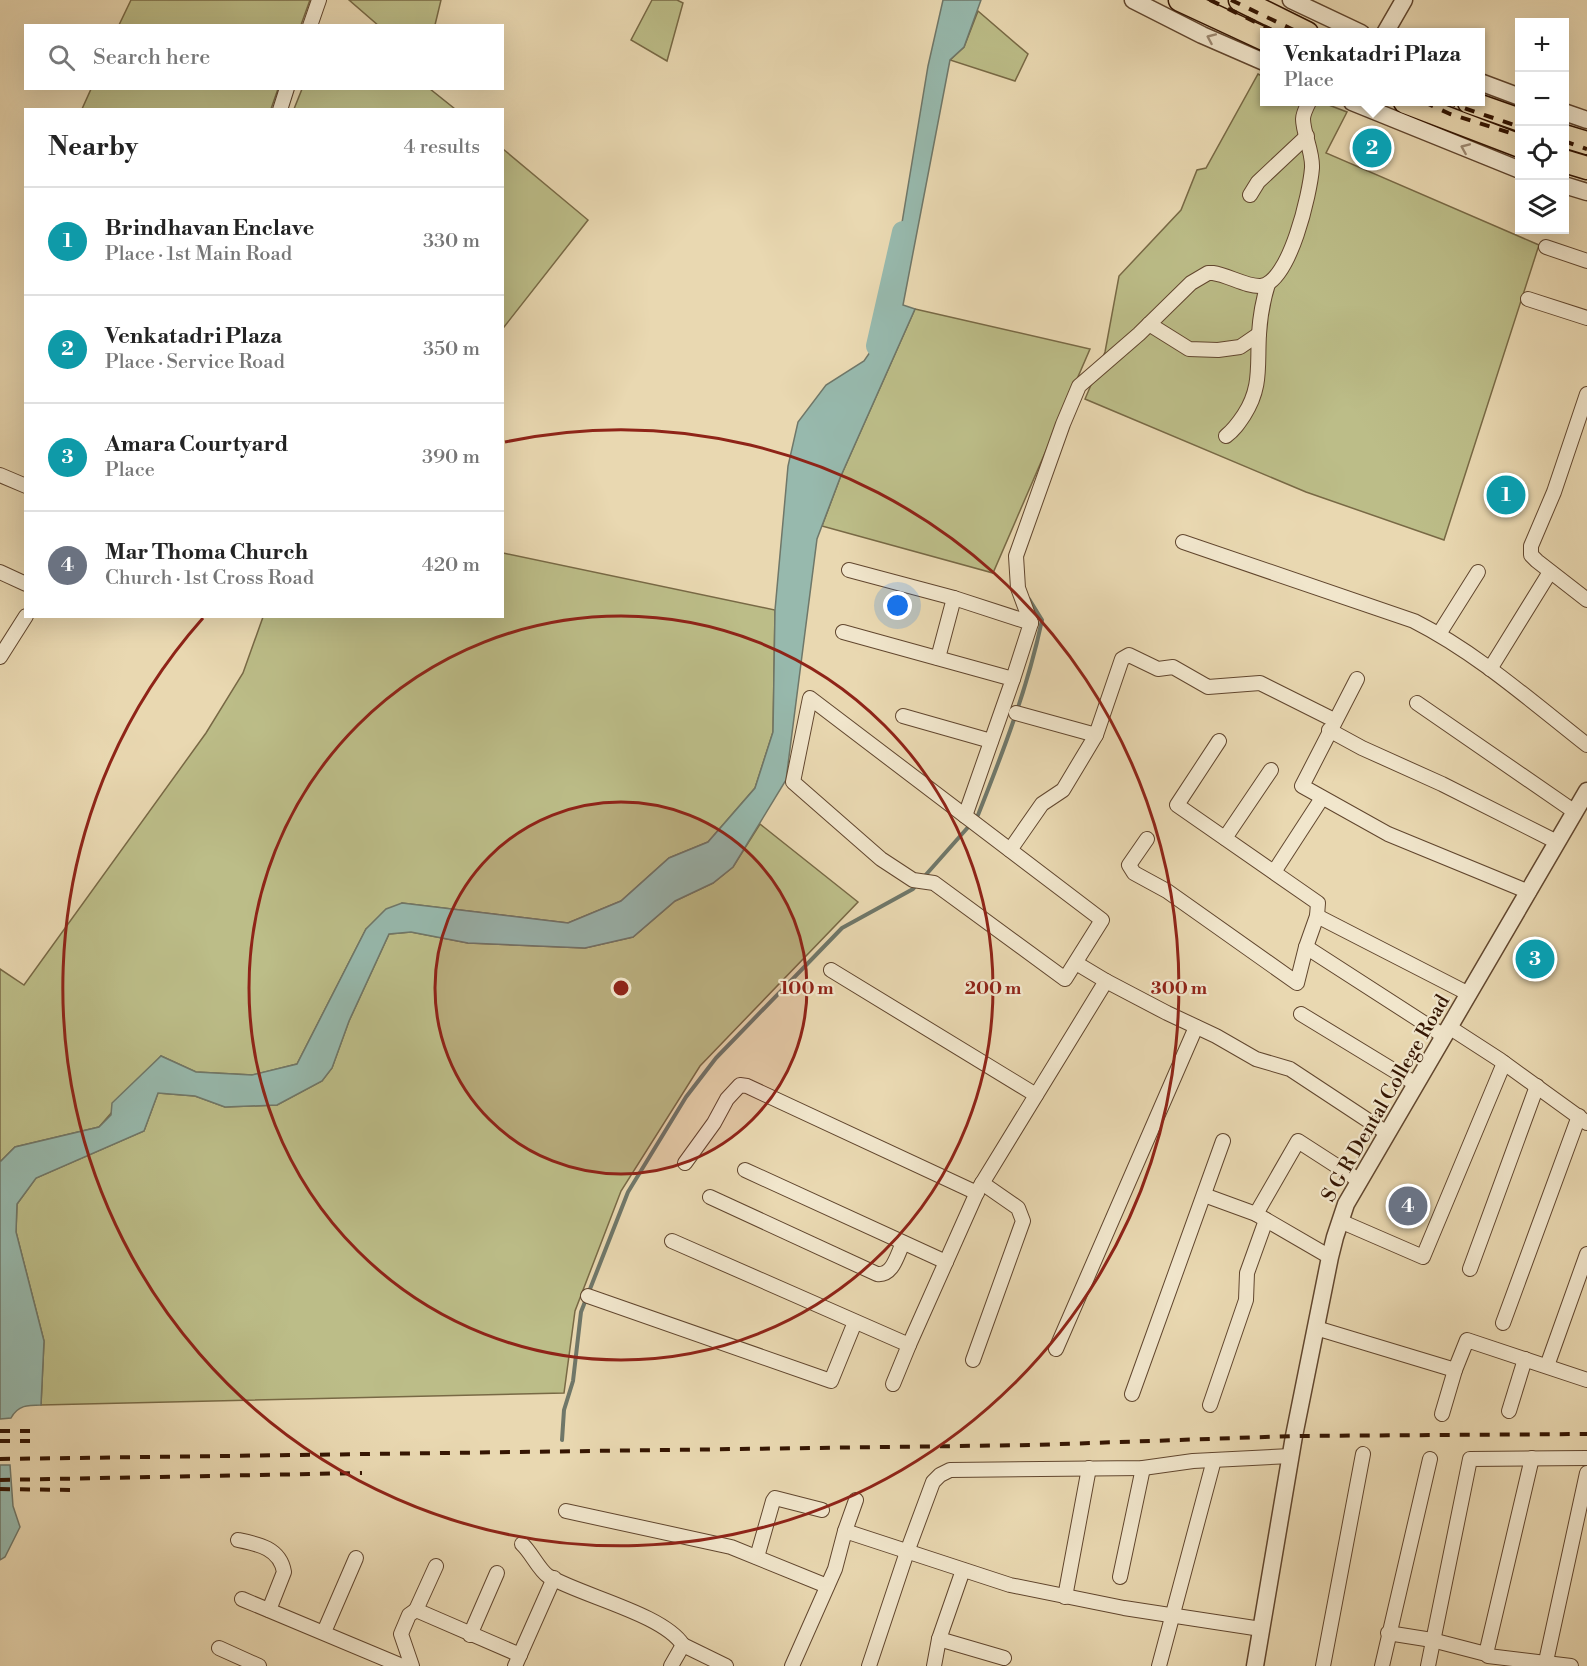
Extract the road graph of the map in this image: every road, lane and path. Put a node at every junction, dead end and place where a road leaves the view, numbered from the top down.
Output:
1 (320, 0) edge
2 (1133, 0) edge
3 (1179, 0) edge
4 (1240, 0) edge
5 (1291, 0) edge
6 (1404, 0) edge
7 (311, 24) edge
8 (1296, 28) edge
9 (1350, 28) edge
10 (1387, 28) edge
11 (1260, 37) edge
12 (1260, 60) edge
13 (1485, 84) edge
14 (286, 90) edge
15 (1515, 95) edge
16 (1308, 106) edge
17 (1362, 106) edge
18 (1416, 106) edge
19 (1480, 106) edge
20 (281, 108) edge
21 (1569, 114) edge
22 (1515, 118) edge
23 (1587, 120) edge
24 (1307, 136) junction
25 (1569, 138) edge
26 (1587, 143) edge
27 (1515, 144) edge
28 (1569, 163) edge
29 (1515, 168) edge
30 (1587, 168) edge
31 (1569, 187) edge
32 (1587, 192) edge
33 (1250, 195) dead end
34 (1546, 247) dead end
35 (1587, 261) edge
36 (1268, 284) junction
37 (1528, 298) dead end
38 (1587, 318) edge
39 (1149, 324) junction
40 (1259, 334) junction
41 (1587, 394) edge
42 (1226, 436) dead end
43 (0, 476) edge
44 (24, 485) edge
45 (1183, 542) dead end
46 (849, 570) dead end
47 (0, 572) edge
48 (1478, 572) dead end
49 (1550, 572) junction
50 (24, 583) edge
51 (954, 598) junction
52 (1587, 600) edge
53 (25, 618) edge
54 (1031, 622) junction
55 (843, 632) dead end
56 (1439, 634) junction
57 (0, 657) edge
58 (938, 658) junction
59 (1490, 669) junction
60 (1013, 679) junction
61 (1357, 679) dead end
62 (1417, 703) dead end
63 (1016, 713) dead end
64 (903, 716) dead end
65 (1332, 725) junction
66 (1096, 735) junction
67 (991, 741) junction
68 (1219, 741) dead end
69 (1587, 745) edge
70 (1271, 770) dead end
71 (1587, 791) edge
72 (1322, 798) junction
73 (1575, 812) junction
74 (970, 820) junction
75 (1225, 838) junction
76 (1147, 840) dead end
77 (1557, 842) junction
78 (1010, 850) junction
79 (1274, 872) junction
80 (1528, 892) junction
81 (1317, 916) junction
82 (1306, 947) junction
83 (1076, 963) junction
84 (831, 970) dead end
85 (1106, 981) junction
86 (1469, 994) junction
87 (1301, 1014) dead end
88 (1196, 1027) junction
89 (1446, 1032) junction
90 (1504, 1063) junction
91 (1416, 1084) junction
92 (1537, 1086) junction
93 (1036, 1095) junction
94 (1583, 1119) edge
95 (1387, 1133) junction
96 (1223, 1141) dead end
97 (685, 1163) dead end
98 (745, 1170) dead end
99 (1360, 1181) junction
100 (980, 1188) junction
101 (1204, 1195) junction
102 (710, 1197) dead end
103 (1261, 1217) junction
104 (1340, 1221) junction
105 (672, 1240) dead end
106 (903, 1243) junction
107 (1587, 1256) edge
108 (1330, 1257) junction
109 (946, 1262) junction
110 (1470, 1269) dead end
111 (588, 1296) dead end
112 (855, 1322) junction
113 (1503, 1323) dead end
114 (1316, 1328) junction
115 (909, 1345) junction
116 (1056, 1349) dead end
117 (1525, 1359) junction
118 (973, 1360) dead end
119 (1547, 1366) junction
120 (1455, 1370) junction
121 (1587, 1380) edge
122 (893, 1384) dead end
123 (1132, 1394) dead end
124 (1210, 1405) dead end
125 (1509, 1411) dead end
126 (1442, 1414) dead end
127 (1363, 1454) dead end
128 (1291, 1456) junction
129 (1532, 1458) junction
130 (1587, 1458) edge
131 (1430, 1459) dead end
132 (1214, 1460) junction
133 (1089, 1468) junction
134 (1143, 1468) junction
135 (1587, 1473) edge
136 (856, 1500) dead end
137 (822, 1510) dead end
138 (566, 1511) dead end
139 (845, 1531) junction
140 (238, 1539) dead end
141 (522, 1544) dead end
142 (907, 1552) junction
143 (757, 1557) junction
144 (356, 1558) dead end
145 (436, 1566) dead end
146 (963, 1570) junction
147 (496, 1573) dead end
148 (1120, 1577) dead end
149 (554, 1578) junction
150 (827, 1586) junction
151 (1065, 1597) junction
152 (242, 1599) dead end
153 (269, 1610) junction
154 (416, 1610) junction
155 (1172, 1614) junction
156 (1261, 1629) junction
157 (324, 1632) junction
158 (1388, 1633) junction
159 (470, 1635) junction
160 (939, 1639) junction
161 (1432, 1640) junction
162 (683, 1645) junction
163 (219, 1648) dead end
164 (1005, 1658) dead end
165 (1487, 1659) edge
166 (517, 1661) edge
167 (1545, 1664) edge
168 (260, 1666) edge
169 (402, 1666) edge
170 (412, 1666) edge
171 (671, 1666) edge
172 (726, 1666) edge
173 (792, 1666) edge
174 (869, 1666) edge
175 (934, 1666) edge
176 (1159, 1666) edge
177 (1255, 1666) edge
178 (1323, 1666) edge
179 (1382, 1666) edge
180 (1428, 1666) edge
181 (1571, 1666) edge

1 - 7 street
12 -> 2 street
3 - 11 highway
4 - 8 highway
5 - 9 street
6 - 10 street
13 - 15 street
14 - 20 street
16 - 24 street
29 -> 17 street
18 - 27 highway
19 - 22 highway
21 - 23 street
24 - 33 street
24 - 36 street
25 - 26 highway
28 - 30 highway
31 - 32 street
34 - 35 street
36 - 39 street
36 - 40 street
37 - 38 street
39 - 40 street
39 - 54 street
40 - 42 street
41 - 49 street
43 - 44 street
45 - 56 street
46 - 51 street
47 - 50 street
48 - 56 street
49 - 52 street
49 - 59 street
51 - 54 street
51 - 58 street
53 - 57 street
54 - 60 street
55 - 58 street
56 - 59 street
58 - 60 street
59 - 69 street
60 - 67 street
61 - 65 street
62 - 73 street
63 - 66 street
64 - 67 street
65 - 66 street
65 - 72 street
65 - 77 street
66 - 78 street
67 - 74 street
68 - 75 street
70 - 75 street
71 - 73 street, S G R Dental College Road
72 - 79 street
72 - 80 street
73 - 77 street, S G R Dental College Road
74 - 78 street
74 - 83 street
75 - 79 street
76 - 82 street
77 - 80 street, S G R Dental College Road
78 - 83 street
79 - 81 street
80 - 86 street, S G R Dental College Road
81 - 82 street
81 - 86 street
82 - 89 street
83 - 85 street
84 - 93 street
85 - 88 street
85 - 93 street
86 - 89 street, S G R Dental College Road
87 - 91 street
88 - 95 street
88 - 116 street
89 - 90 street
89 - 91 street, S G R Dental College Road
90 - 92 street
90 - 104 street
91 - 95 street, S G R Dental College Road
92 - 94 street
92 - 110 street
93 - 100 street
94 - 113 street
95 - 99 street, S G R Dental College Road
96 - 101 street
97 - 100 street
98 - 106 street
99 - 103 street
99 - 104 street, S G R Dental College Road
100 - 109 street
100 - 118 street
101 - 103 street
101 - 123 street
102 - 106 street
103 - 108 street
103 - 124 street
104 - 108 street, S G R Dental College Road
105 - 112 street
106 - 109 street
107 - 119 street
108 - 114 street, S G R Dental College Road
109 - 115 street
111 - 112 street
112 - 115 street
114 - 120 street
114 - 128 street, S G R Dental College Road
115 - 122 street
117 - 119 street
117 - 120 street
117 - 125 street
119 - 121 street
120 - 126 street
127 - 178 street
128 - 132 street
128 - 156 street, S G R Dental College Road
129 - 130 street
129 - 161 street
129 - 165 street
131 - 158 street
132 - 134 street
132 - 155 street
133 - 134 street
133 - 142 street
133 - 151 street
134 - 148 street
135 - 167 street
136 - 139 street
137 - 143 street
138 - 143 street
139 - 142 street
139 - 150 street
140 - 153 street
141 - 149 street
142 - 146 street
142 - 174 street
143 - 150 street
144 - 157 street
145 - 154 street
146 - 151 street
146 - 160 street
147 - 159 street
149 - 162 street
149 - 166 street
150 - 173 street
151 - 155 street
152 - 153 street
153 - 157 street
154 - 159 street
154 - 170 street
155 - 156 street
155 - 176 street
156 - 177 street, S G R Dental College Road
157 - 169 street
158 - 161 street
158 - 179 street
159 - 166 street
160 - 164 street
160 - 175 street
161 - 165 street
161 - 180 street
162 - 171 street
162 - 172 street
163 - 168 street
165 - 167 street
167 - 181 street

